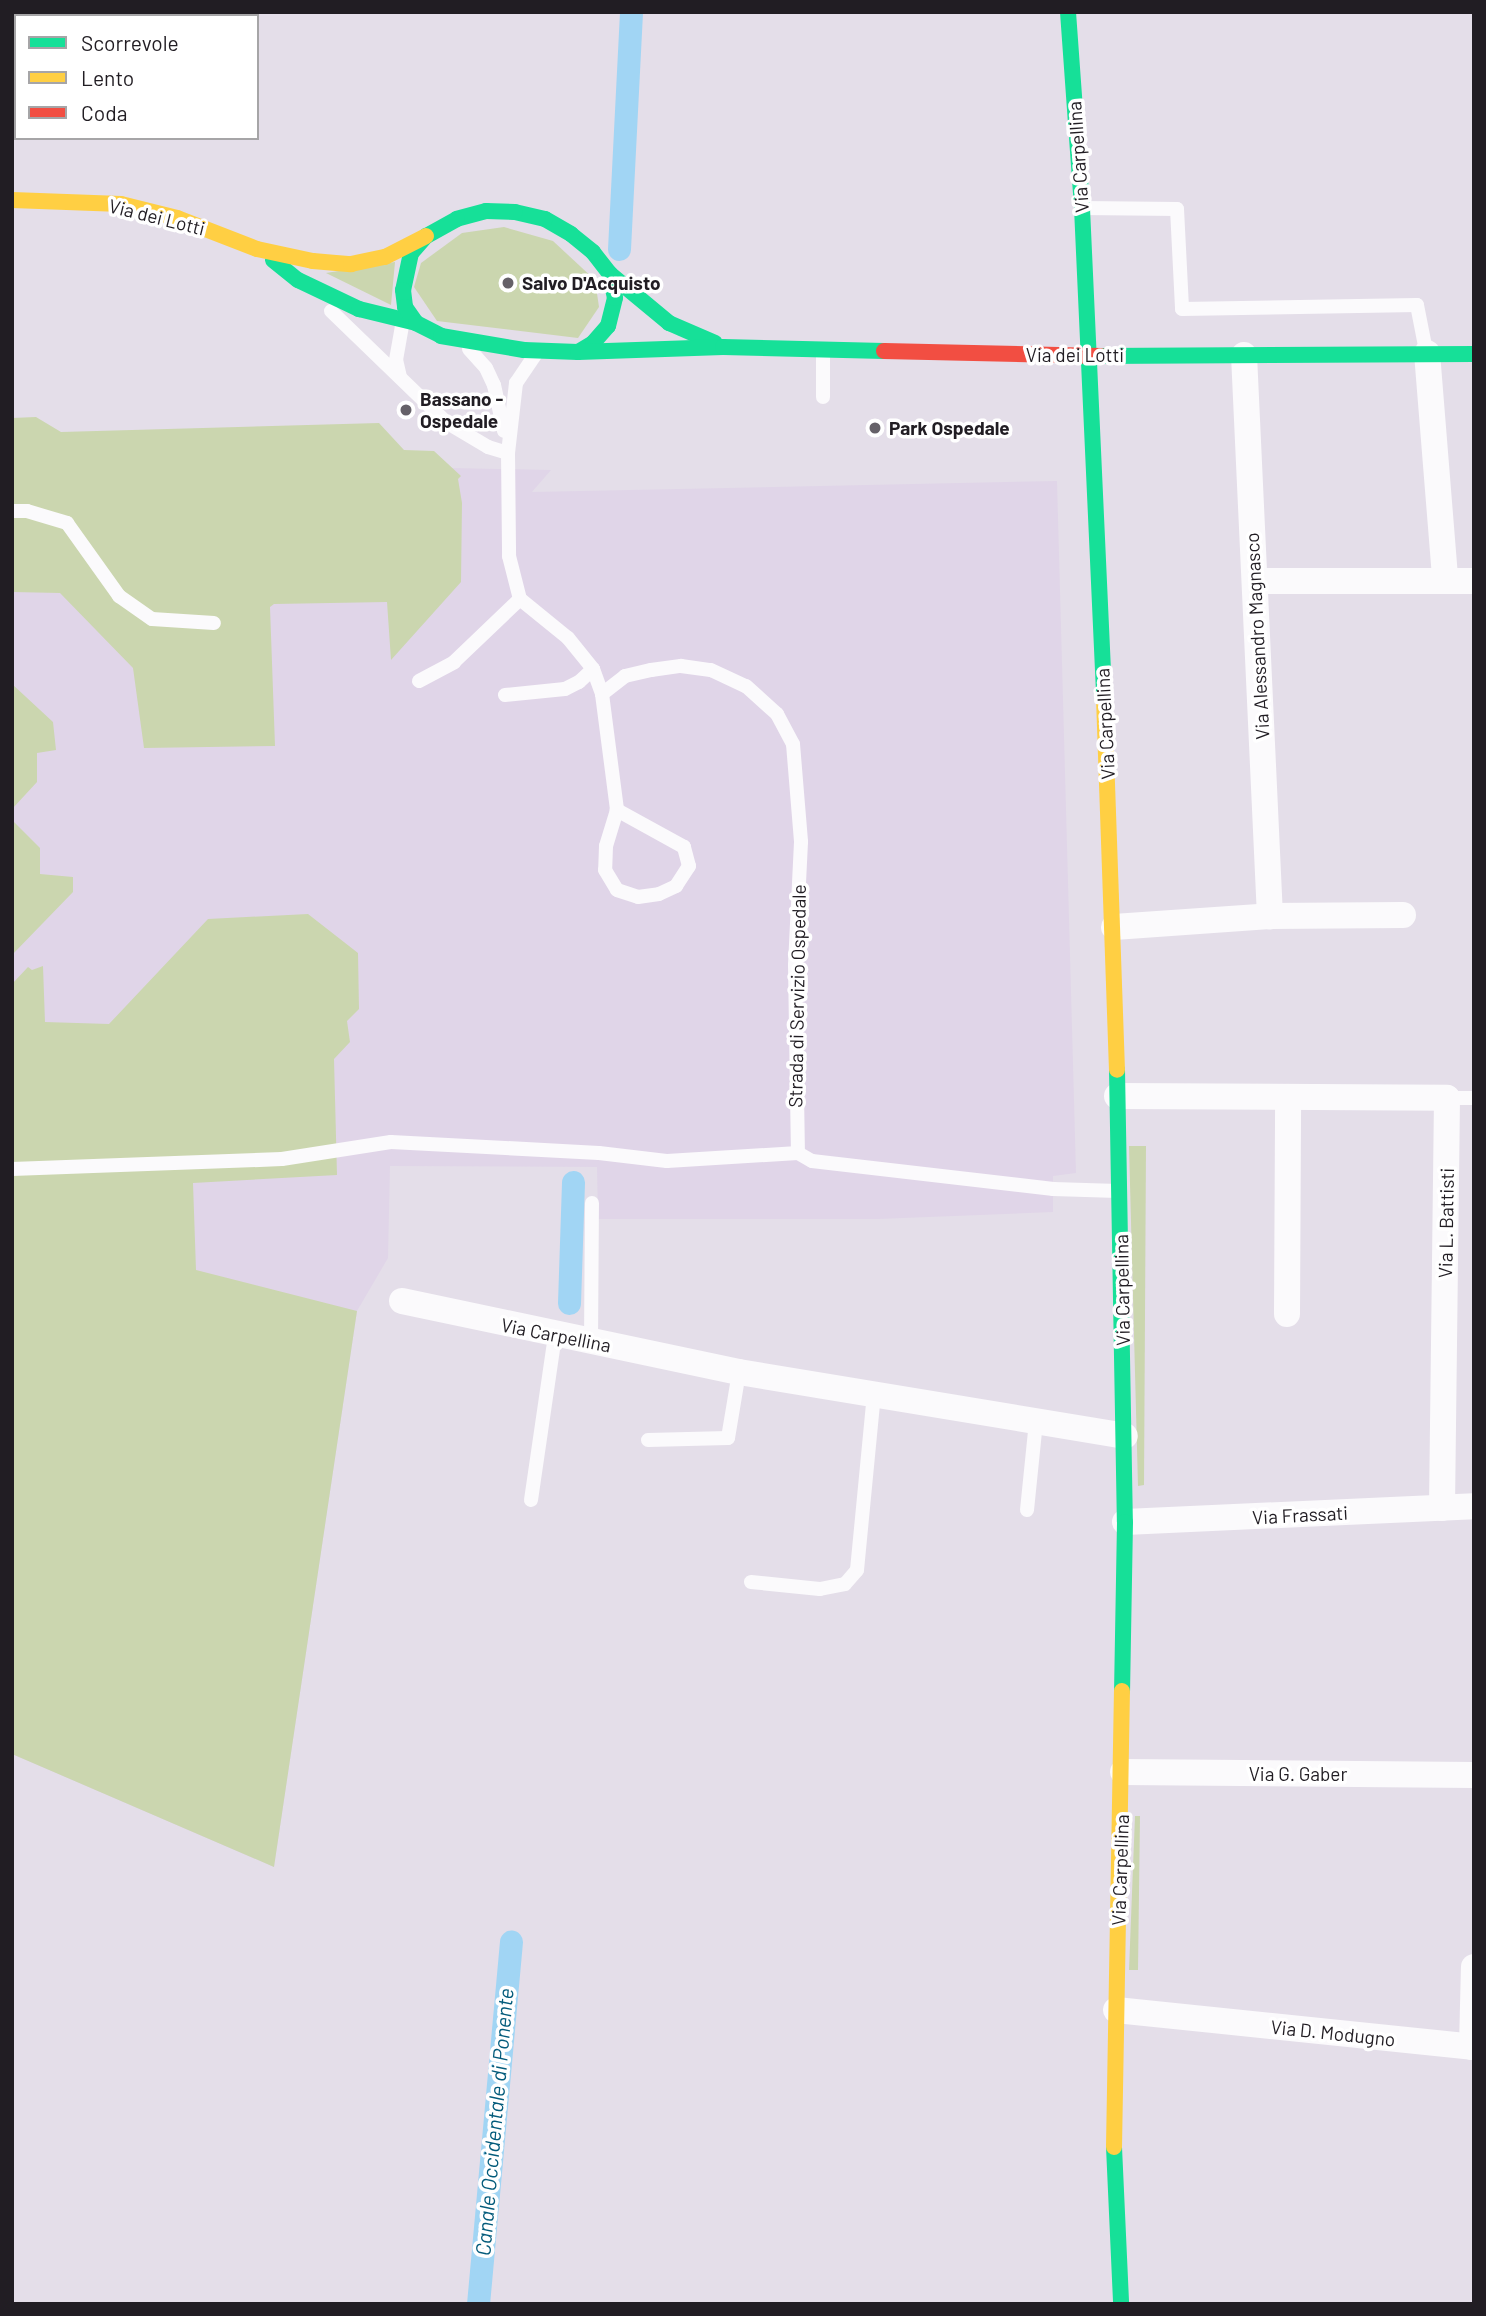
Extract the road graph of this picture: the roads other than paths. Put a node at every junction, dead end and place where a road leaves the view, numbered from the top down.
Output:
1 (1068, 12) edge
2 (12, 200) edge
3 (1082, 208) junction
4 (426, 236) junction
5 (257, 248) junction
6 (610, 274) junction
7 (298, 280) junction
8 (408, 317) junction
9 (457, 339) junction
10 (723, 347) junction
11 (823, 350) junction
12 (538, 351) junction
13 (578, 352) junction
14 (1427, 353) junction
15 (1474, 354) edge
16 (1244, 355) junction
17 (1089, 356) junction
18 (400, 377) junction
19 (823, 397) dead end
20 (508, 453) junction
21 (12, 510) edge
22 (1445, 579) junction
23 (1255, 581) junction
24 (1474, 581) edge
25 (520, 599) junction
26 (214, 623) dead end
27 (593, 670) junction
28 (419, 681) dead end
29 (602, 694) junction
30 (505, 695) dead end
31 (617, 810) junction
32 (1403, 915) dead end
33 (1270, 916) junction
34 (1114, 927) junction
35 (1117, 1096) junction
36 (1288, 1097) junction
37 (1447, 1098) junction
38 (1474, 1098) edge
39 (798, 1153) junction
40 (12, 1169) edge
41 (1119, 1191) junction
42 (592, 1203) dead end
43 (402, 1301) dead end
44 (1287, 1314) dead end
45 (555, 1336) junction
46 (591, 1342) junction
47 (739, 1372) junction
48 (874, 1394) junction
49 (1036, 1422) junction
50 (1125, 1436) junction
51 (648, 1440) dead end
52 (531, 1500) dead end
53 (1474, 1506) edge
54 (1442, 1508) junction
55 (1027, 1510) dead end
56 (1125, 1522) junction
57 (751, 1582) dead end
58 (1122, 1772) junction
59 (1474, 1775) edge
60 (1474, 1967) edge
61 (1116, 2010) junction
62 (1121, 2304) edge

1 - 3 street, Via Carpellina
2 - 5 street, Via dei Lotti
3 - 14 lane
3 - 17 street, Via Carpellina
4 - 5 street, Via dei Lotti
4 - 6 street, Via dei Lotti
4 - 8 street, Via dei Lotti
5 - 7 street, Via dei Lotti
6 - 10 street, Via dei Lotti
6 - 13 street
7 - 8 street, Via dei Lotti
7 - 18 lane
8 - 9 street, Via dei Lotti
8 - 18 lane
9 - 12 street, Via dei Lotti
9 - 20 lane
10 - 11 street, Via dei Lotti
10 - 13 street, Via dei Lotti
11 - 17 street, Via dei Lotti
11 - 19 lane
12 - 13 street, Via dei Lotti
12 - 20 lane
14 - 15 street, Via dei Lotti
14 - 16 street, Via dei Lotti
14 - 22 street
16 - 17 street, Via dei Lotti
16 - 23 street, Via Alessandro Magnasco
17 - 34 street, Via Carpellina
18 - 20 lane
20 - 25 lane
21 - 26 lane
22 - 23 street
22 - 24 street
23 - 33 street, Via Alessandro Magnasco
25 - 27 lane
25 - 28 lane
27 - 29 lane
27 - 30 lane
29 - 31 lane
29 - 39 lane, Strada di Servizio Ospedale
31 - 31 lane
32 - 33 street
33 - 34 street
34 - 35 street, Via Carpellina
35 - 36 street
35 - 41 street, Via Carpellina
36 - 37 street
36 - 44 street
37 - 38 lane
37 - 54 street, Via L. Battisti
39 - 40 lane
39 - 41 lane
41 - 50 street, Via Carpellina
42 - 46 lane
43 - 45 street, Via Carpellina
45 - 46 street, Via Carpellina
45 - 52 lane
46 - 47 street, Via Carpellina
47 - 48 street, Via Carpellina
47 - 51 lane
48 - 49 street, Via Carpellina
48 - 57 lane
49 - 50 street, Via Carpellina
49 - 55 lane
50 - 56 street, Via Carpellina
53 - 54 street, Via Frassati
54 - 56 street, Via Frassati
56 - 58 street, Via Carpellina
58 - 59 street, Via G. Gaber
58 - 61 street, Via Carpellina
60 - 61 street, Via D. Modugno
61 - 62 street, Via Carpellina

